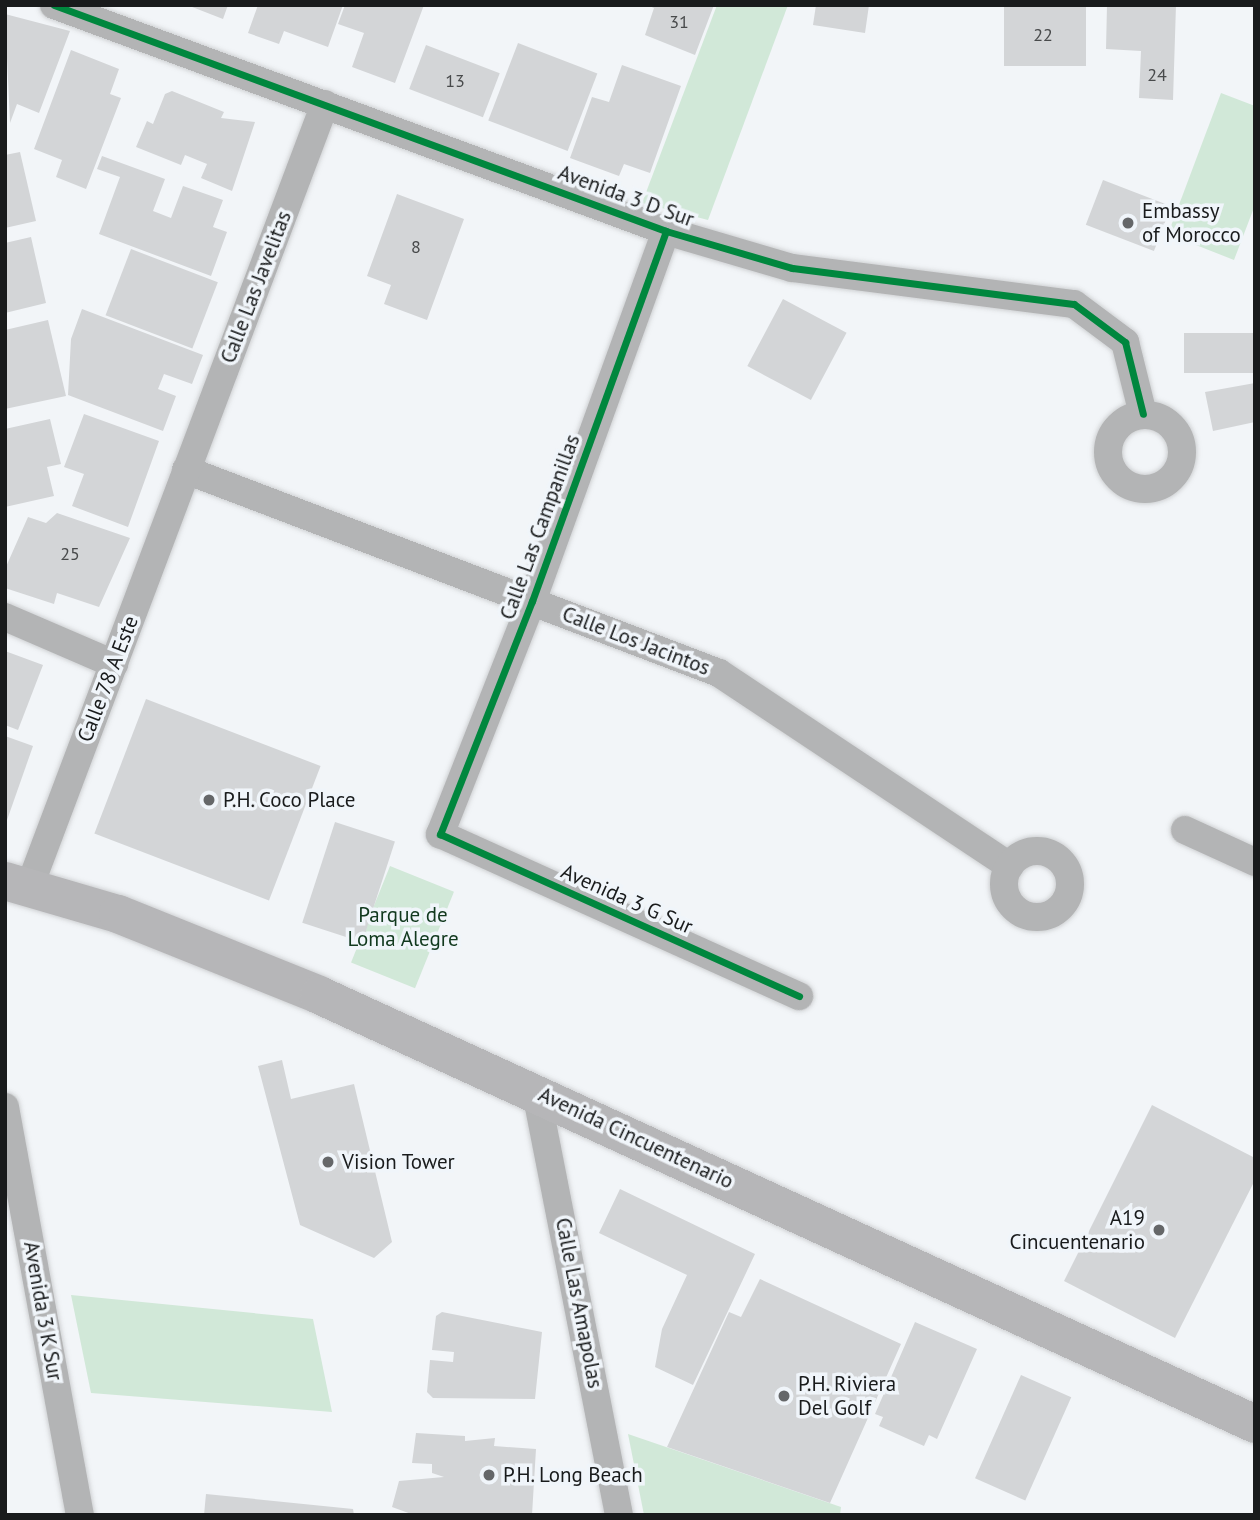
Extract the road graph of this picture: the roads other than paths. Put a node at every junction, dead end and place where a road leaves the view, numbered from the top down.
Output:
1 (54, 5) edge
2 (325, 104) junction
3 (666, 231) junction
4 (1143, 414) dead end
5 (187, 470) junction
6 (532, 601) junction
7 (5, 617) edge
8 (114, 664) junction
9 (1185, 830) dead end
10 (440, 834) joint
11 (1255, 862) edge
12 (1010, 866) dead end
13 (17, 884) edge
14 (799, 996) dead end
15 (536, 1092) junction
16 (5, 1107) edge
17 (1255, 1424) edge
18 (80, 1515) edge
19 (619, 1515) edge

1 - 2 street, Avenida 3 D Sur
2 - 3 street, Avenida 3 D Sur
2 - 5 street, Calle Las Javelitas
3 - 4 street, Avenida 3 D Sur
3 - 6 street, Calle Las Campanillas
5 - 6 street, Calle Los Jacintos
5 - 8 street, Calle 78 A Este
6 - 10 street, Calle Las Campanillas
6 - 12 street, Calle Los Jacintos
7 - 8 street
8 - 13 street, Calle 78 A Este
9 - 11 street
10 - 14 street, Avenida 3 G Sur
13 - 15 main road, Avenida Cincuentenario
15 - 17 main road, Avenida Cincuentenario
15 - 19 street, Calle Las Amapolas
16 - 18 street, Avenida 3 K Sur

